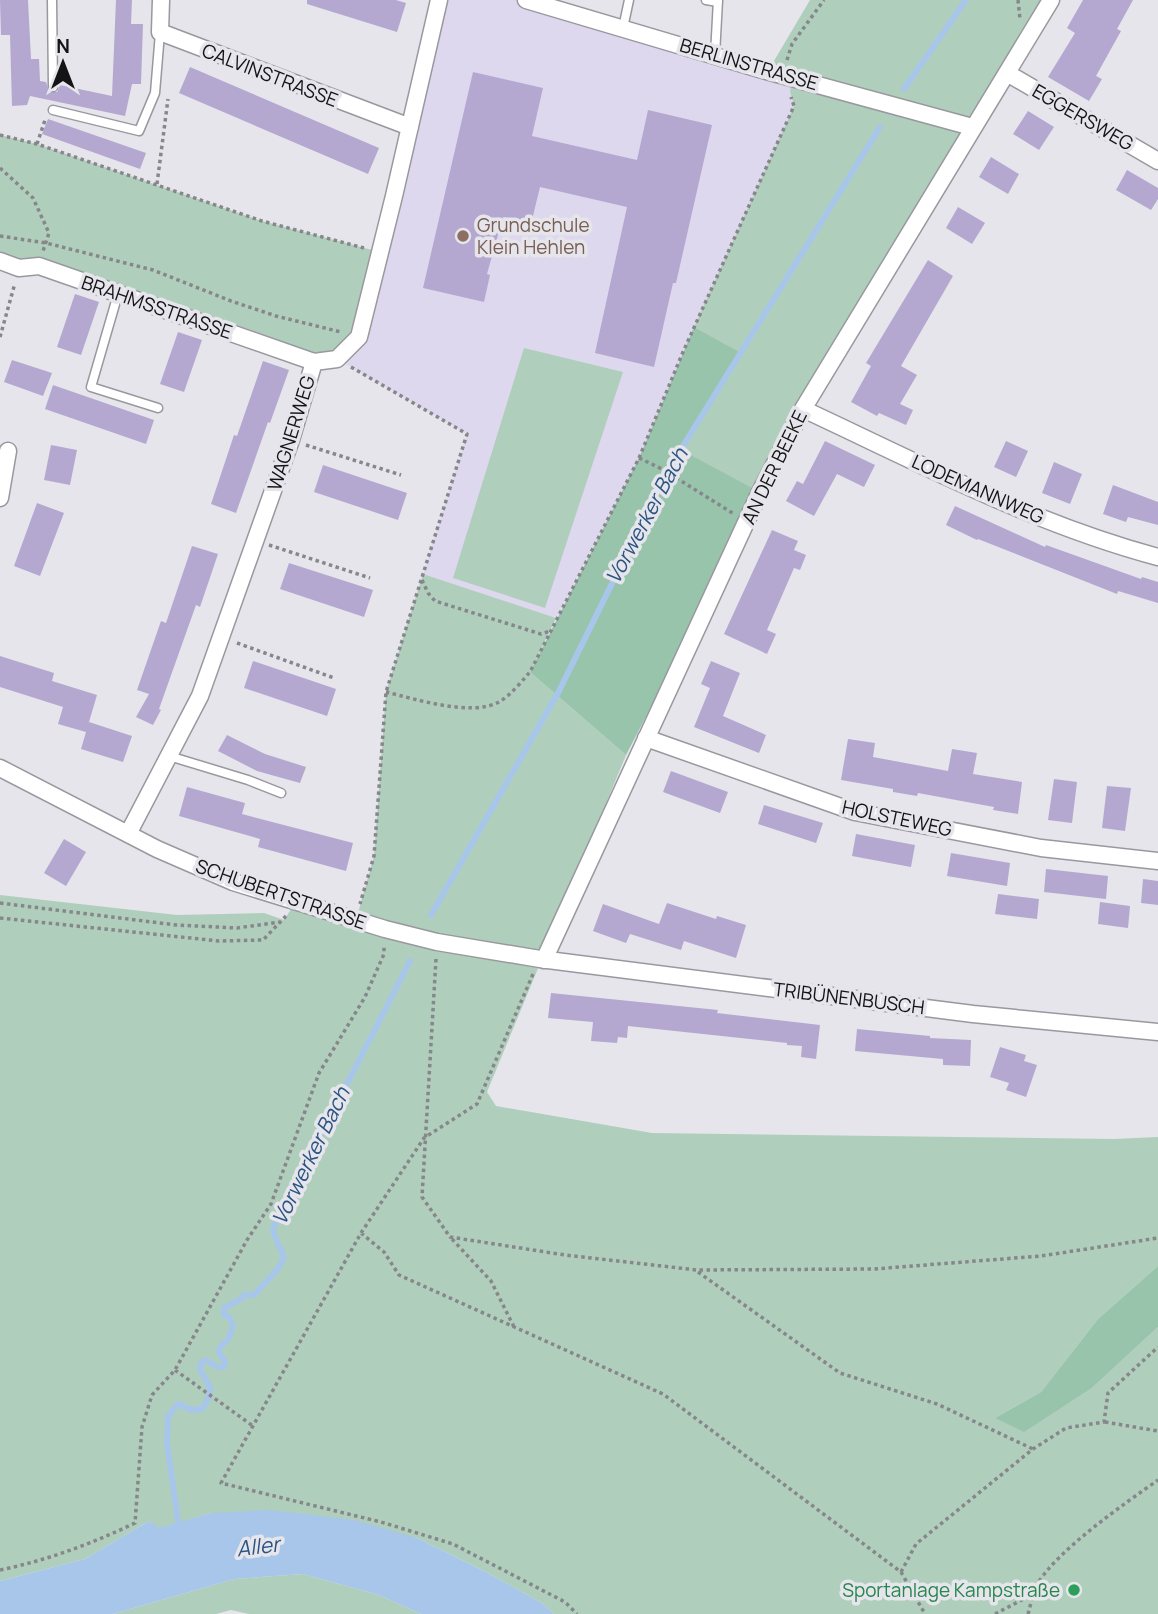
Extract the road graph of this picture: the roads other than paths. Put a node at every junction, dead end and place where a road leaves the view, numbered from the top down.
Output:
1 (52, 0) edge
2 (160, 0) edge
3 (439, 0) edge
4 (526, 0) edge
5 (629, 0) edge
6 (705, 0) edge
7 (1051, 0) edge
8 (718, 1) edge
9 (623, 28) junction
10 (160, 32) junction
11 (715, 55) junction
12 (1007, 73) junction
13 (53, 87) dead end
14 (53, 110) dead end
15 (410, 128) junction
16 (972, 128) junction
17 (1158, 161) edge
18 (0, 261) edge
19 (118, 294) junction
20 (314, 362) junction
21 (158, 408) dead end
22 (803, 409) junction
23 (8, 451) dead end
24 (0, 498) edge
25 (1158, 558) edge
26 (646, 738) junction
27 (169, 756) junction
28 (0, 768) edge
29 (281, 793) dead end
30 (128, 834) junction
31 (1158, 861) edge
32 (542, 960) junction
33 (1158, 1032) edge

1 - 13 lane
2 - 10 street
3 - 15 street
4 - 9 street, BERLINSTRASSE
5 - 9 lane
6 - 8 lane
7 - 12 street, AN DER BEEKE
8 - 11 lane
9 - 11 street, BERLINSTRASSE
10 - 14 lane
10 - 15 street, CALVINSTRASSE
11 - 16 street, BERLINSTRASSE
12 - 16 street, AN DER BEEKE
12 - 17 street, EGGERSWEG
15 - 20 street, WAGNERWEG
16 - 22 street, AN DER BEEKE
18 - 19 street, BRAHMSSTRASSE
19 - 20 street, BRAHMSSTRASSE
19 - 21 lane
20 - 27 street, WAGNERWEG
22 - 25 street, LODEMANNWEG
22 - 26 street, AN DER BEEKE
23 - 24 street
26 - 31 street, HOLSTEWEG
26 - 32 street, AN DER BEEKE
27 - 29 lane
27 - 30 street, WAGNERWEG
28 - 30 street, SCHUBERTSTRASSE
30 - 32 street, SCHUBERTSTRASSE
32 - 33 street, TRIBÜNENBUSCH

